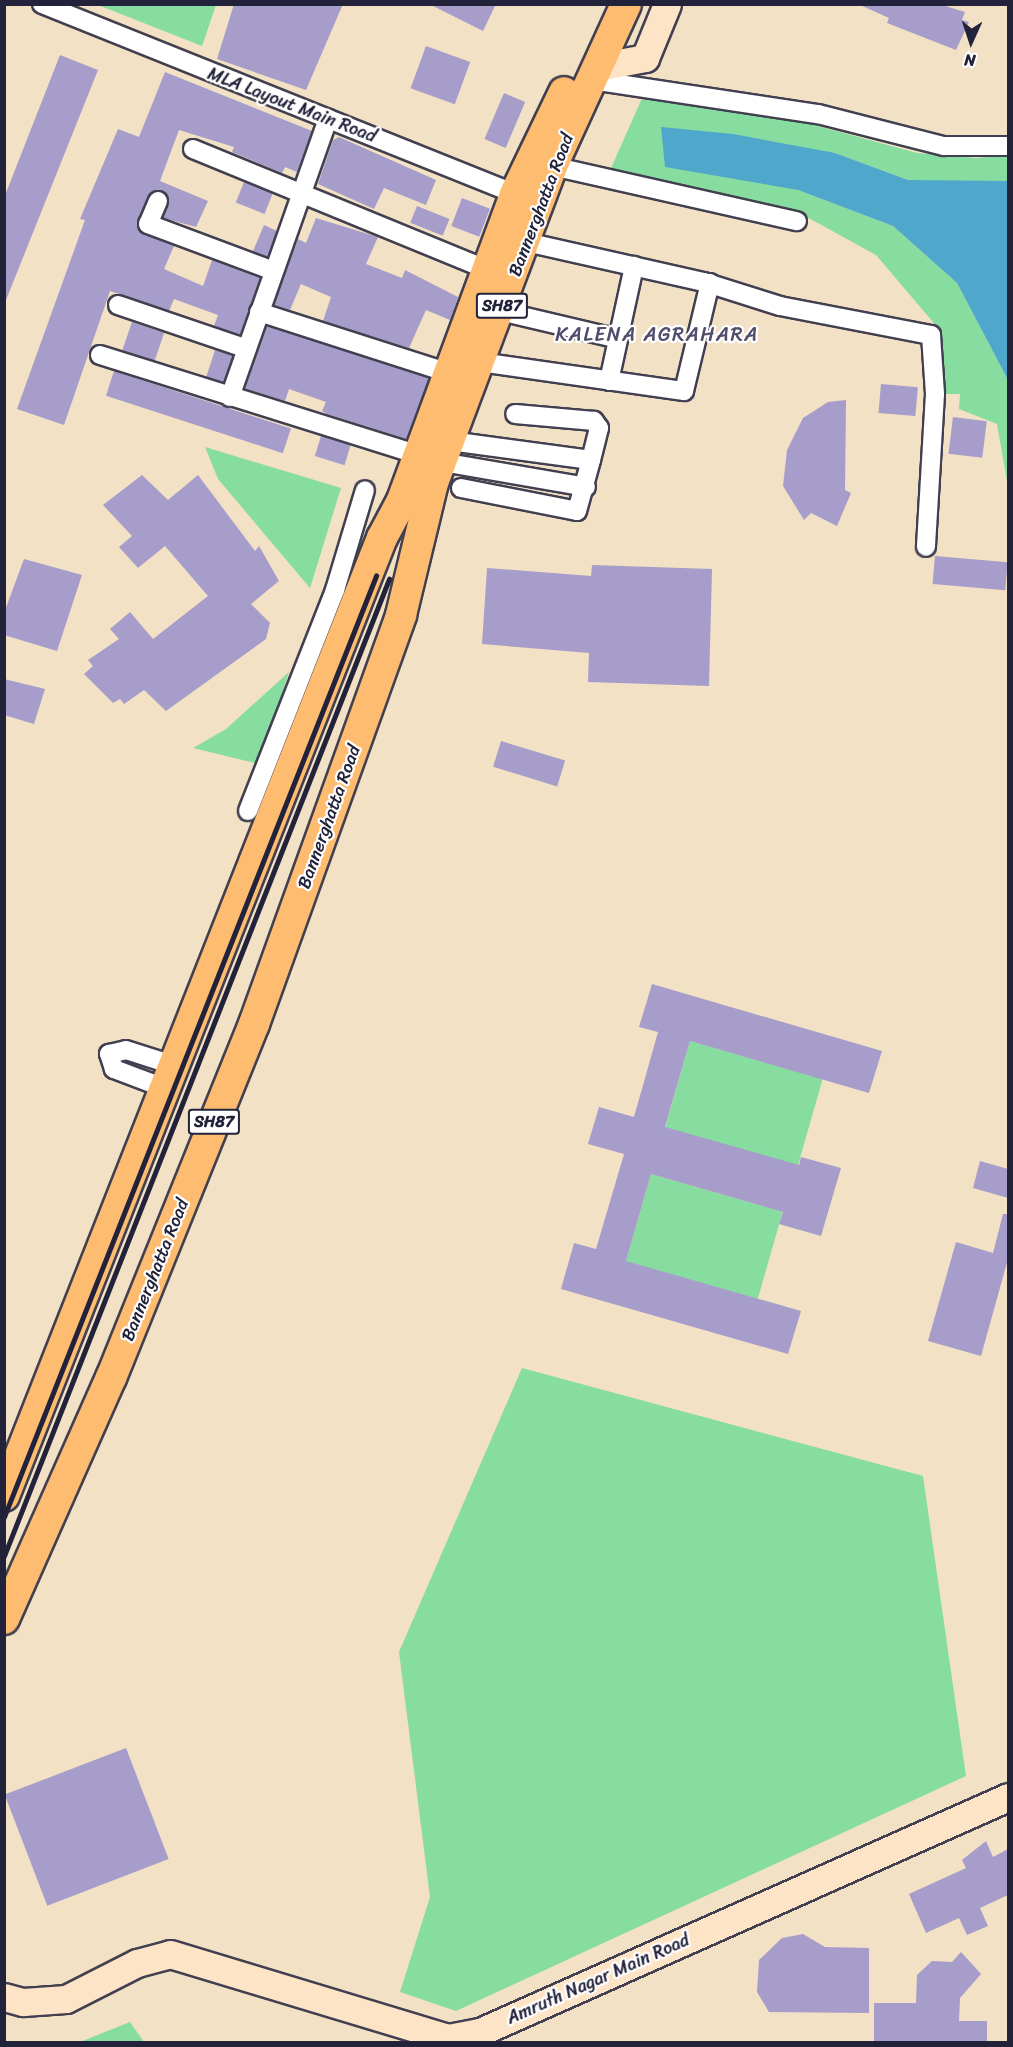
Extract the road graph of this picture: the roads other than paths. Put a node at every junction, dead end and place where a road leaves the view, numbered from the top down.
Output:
1 (42, 4) edge
2 (605, 4) edge
3 (626, 4) edge
4 (667, 4) edge
5 (594, 74) junction
6 (328, 119) junction
7 (1008, 146) edge
8 (194, 149) dead end
9 (552, 166) junction
10 (300, 194) junction
11 (528, 200) junction
12 (158, 201) dead end
13 (797, 221) dead end
14 (526, 242) junction
15 (634, 266) junction
16 (486, 269) junction
17 (274, 271) junction
18 (710, 284) junction
19 (118, 305) dead end
20 (500, 311) junction
21 (260, 312) junction
22 (618, 339) junction
23 (247, 349) junction
24 (100, 355) dead end
25 (480, 362) junction
26 (446, 372) junction
27 (609, 381) junction
28 (230, 397) junction
29 (515, 414) dead end
30 (437, 453) junction
31 (591, 460) junction
32 (586, 487) junction
33 (461, 488) dead end
34 (365, 490) dead end
35 (926, 547) dead end
36 (338, 651) junction
37 (383, 666) junction
38 (248, 811) dead end
39 (4, 1496) edge
40 (4, 1619) edge
41 (1008, 1797) edge
42 (4, 1997) edge

1 - 6 street, MLA Layout Main Road
2 - 11 main road
3 - 5 main road, Bannerghatta Road / SH87
4 - 5 main road
5 - 7 street
5 - 9 main road, Bannerghatta Road / SH87
6 - 10 street
6 - 11 street, MLA Layout Main Road
8 - 10 street
9 - 11 main road, Bannerghatta Road / SH87
9 - 13 street
10 - 16 street
10 - 17 street
11 - 14 main road, Bannerghatta Road / SH87
11 - 16 main road
12 - 17 street
14 - 15 street
14 - 20 main road, Bannerghatta Road / SH87
15 - 18 street
15 - 22 street
16 - 26 main road
17 - 21 street
18 - 27 street
18 - 35 street
19 - 23 street
20 - 22 street
20 - 25 main road, Bannerghatta Road / SH87
21 - 23 street
21 - 26 street
22 - 27 street
23 - 28 street
24 - 28 street
25 - 27 street
25 - 30 main road, Bannerghatta Road / SH87
26 - 30 main road
28 - 30 street
29 - 31 street
30 - 31 street
30 - 32 street
30 - 36 main road, SH87
30 - 37 main road, Bannerghatta Road / SH87
31 - 32 street
32 - 33 street
34 - 38 street
36 - 37 main road
36 - 39 main road, SH87
37 - 40 main road, Bannerghatta Road / SH87
41 - 42 main road, Amruth Nagar Main Road

